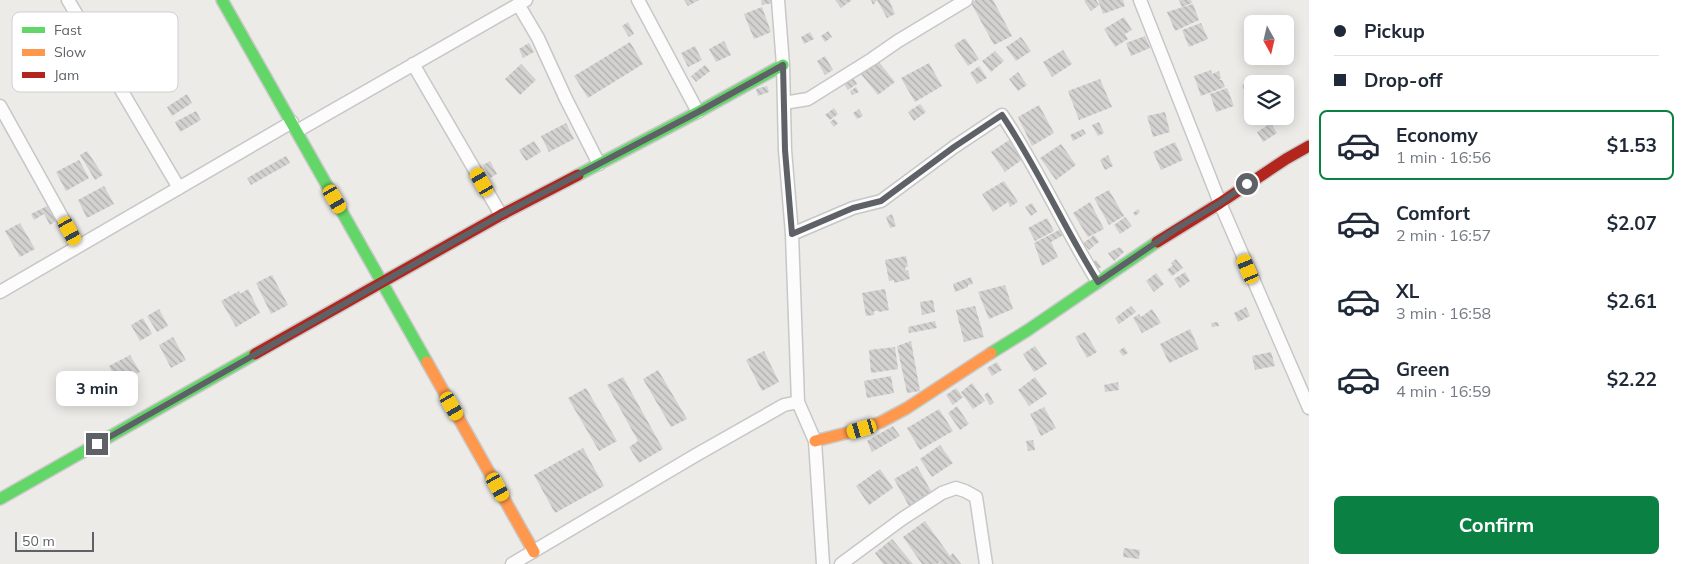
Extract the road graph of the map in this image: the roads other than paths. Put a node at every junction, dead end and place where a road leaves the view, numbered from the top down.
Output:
1 (68, 0) edge
2 (222, 0) edge
3 (638, 0) edge
4 (778, 0) edge
5 (966, 0) edge
6 (1140, 0) edge
7 (522, 2) edge
8 (75, 12) edge
9 (413, 64) junction
10 (783, 65) junction
11 (122, 92) edge
12 (784, 103) junction
13 (0, 106) edge
14 (698, 112) junction
15 (294, 126) junction
16 (1309, 146) edge
17 (599, 164) junction
18 (179, 188) junction
19 (1220, 203) junction
20 (501, 215) junction
21 (792, 234) junction
22 (78, 246) junction
23 (382, 282) junction
24 (1098, 282) junction
25 (0, 292) edge
26 (798, 402) junction
27 (1309, 408) edge
28 (815, 441) junction
29 (0, 499) edge
30 (534, 552) junction
31 (512, 564) edge
32 (823, 564) edge
33 (841, 564) edge
34 (986, 564) edge

1 - 8 street
2 - 15 street
3 - 14 street
4 - 10 street
5 - 12 street
6 - 19 street
7 - 9 street
7 - 17 street
9 - 15 street
9 - 20 street
10 - 12 street
10 - 14 street
11 - 18 street
12 - 21 street
13 - 22 street
14 - 17 street
15 - 18 street
15 - 23 street
16 - 19 street
17 - 20 street
18 - 22 street
19 - 24 street
19 - 27 street
20 - 23 street
21 - 24 street
21 - 26 street
22 - 25 street
23 - 29 street
23 - 30 street
24 - 28 street
26 - 28 street
26 - 30 street
28 - 32 street
30 - 31 street
33 - 34 street

